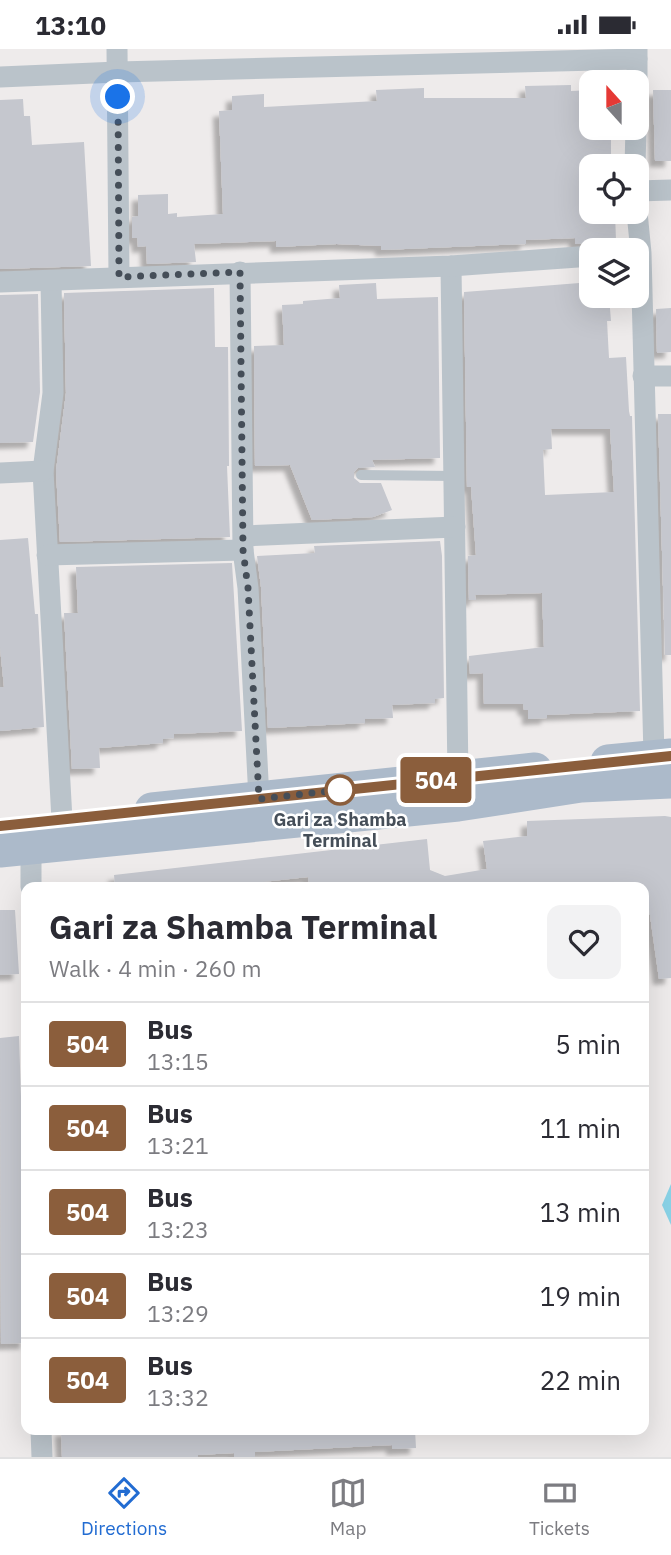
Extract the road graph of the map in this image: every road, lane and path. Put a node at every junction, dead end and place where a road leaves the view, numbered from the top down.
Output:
1 (117, 49) edge
2 (637, 54) edge
3 (118, 72) junction
4 (0, 77) edge
5 (671, 190) edge
6 (649, 191) edge
7 (579, 257) edge
8 (452, 266) junction
9 (240, 272) junction
10 (119, 277) junction
11 (51, 281) junction
12 (0, 282) edge
13 (641, 308) edge
14 (643, 376) junction
15 (671, 376) edge
16 (43, 471) junction
17 (0, 473) edge
18 (360, 475) dead end
19 (454, 476) junction
20 (455, 527) junction
21 (243, 543) junction
22 (47, 555) junction
23 (665, 764) edge
24 (458, 778) junction
25 (259, 799) junction
26 (62, 820) junction
27 (0, 826) edge
28 (15, 848) edge
29 (30, 882) edge
30 (41, 1435) edge
31 (42, 1457) edge

1 - 3 street
2 - 3 street
3 - 4 street
3 - 10 street
5 - 6 street
7 - 8 street
8 - 9 street
8 - 19 street
9 - 10 street
9 - 21 street
10 - 11 street
11 - 12 street
11 - 16 street
13 - 14 street
14 - 15 street
14 - 23 street
16 - 17 street
16 - 22 street
18 - 19 lane
19 - 20 street
20 - 21 street
20 - 24 street
21 - 22 street
21 - 25 street
22 - 26 street
23 - 24 main road
23 - 28 main road
24 - 25 main road
25 - 26 main road
26 - 27 main road
28 - 29 street
30 - 31 street

